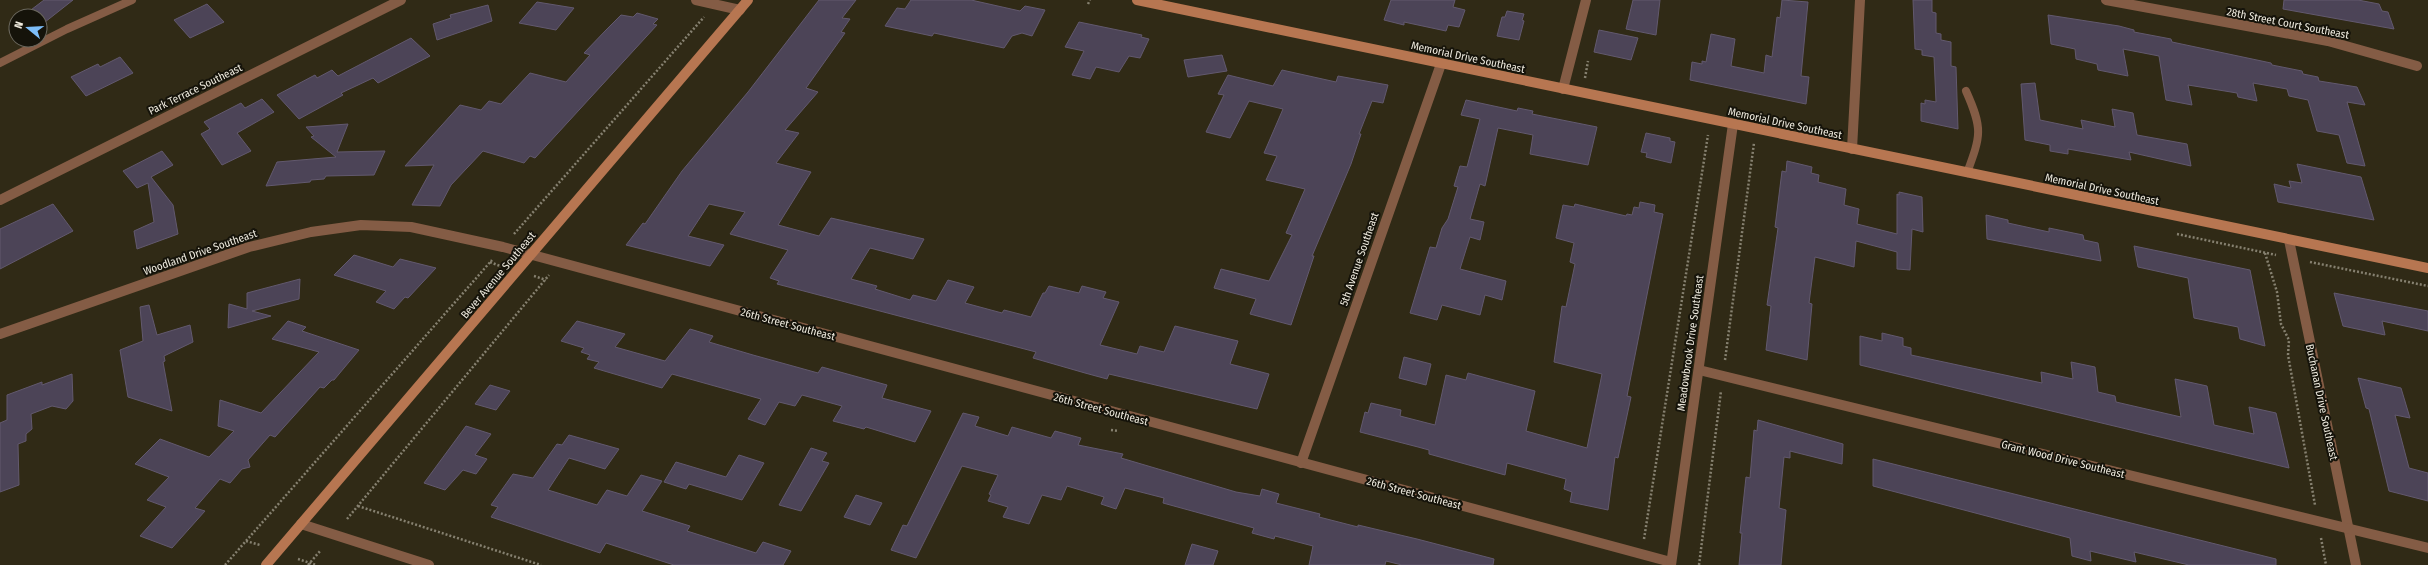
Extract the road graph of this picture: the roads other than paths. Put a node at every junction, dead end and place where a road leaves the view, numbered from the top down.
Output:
1 (132, 0) edge
2 (401, 0) edge
3 (696, 0) edge
4 (748, 0) edge
5 (1138, 0) edge
6 (1586, 0) edge
7 (1860, 0) edge
8 (2106, 0) edge
9 (740, 10) junction
10 (0, 63) edge
11 (1441, 64) junction
12 (2417, 66) dead end
13 (1562, 88) junction
14 (1966, 91) dead end
15 (1733, 124) junction
16 (1852, 149) junction
17 (1967, 173) junction
18 (0, 200) edge
19 (2289, 240) junction
20 (531, 255) junction
21 (2428, 268) edge
22 (0, 334) edge
23 (1699, 370) junction
24 (1301, 463) junction
25 (301, 524) junction
26 (2348, 528) junction
27 (2428, 548) edge
28 (1671, 563) edge
29 (266, 565) edge
30 (429, 565) edge
31 (2356, 565) edge

1 - 10 lane
2 - 18 street, Park Terrace Southeast
3 - 9 street
4 - 9 street, Bever Avenue Southeast
5 - 11 street, Memorial Drive Southeast
6 - 13 street
7 - 16 street
8 - 12 street, 28th Street Court Southeast
9 - 20 street, Bever Avenue Southeast
11 - 13 street, Memorial Drive Southeast
11 - 24 street, 5th Avenue Southeast
13 - 15 street, Memorial Drive Southeast
14 - 17 lane
15 - 16 street, Memorial Drive Southeast
15 - 23 street, Meadowbrook Drive Southeast
16 - 17 street, Memorial Drive Southeast
17 - 19 street, Memorial Drive Southeast
19 - 21 street, Memorial Drive Southeast
19 - 26 street, Buchanan Drive Southeast
20 - 22 street, Woodland Drive Southeast
20 - 24 street, 26th Street Southeast
20 - 25 street, Bever Avenue Southeast
23 - 26 street, Grant Wood Drive Southeast
23 - 28 street, Meadowbrook Drive Southeast
24 - 28 street, 26th Street Southeast
25 - 29 street, Bever Avenue Southeast
25 - 30 street
26 - 27 street, Grant Wood Drive Southeast
26 - 31 street, Buchanan Drive Southeast

